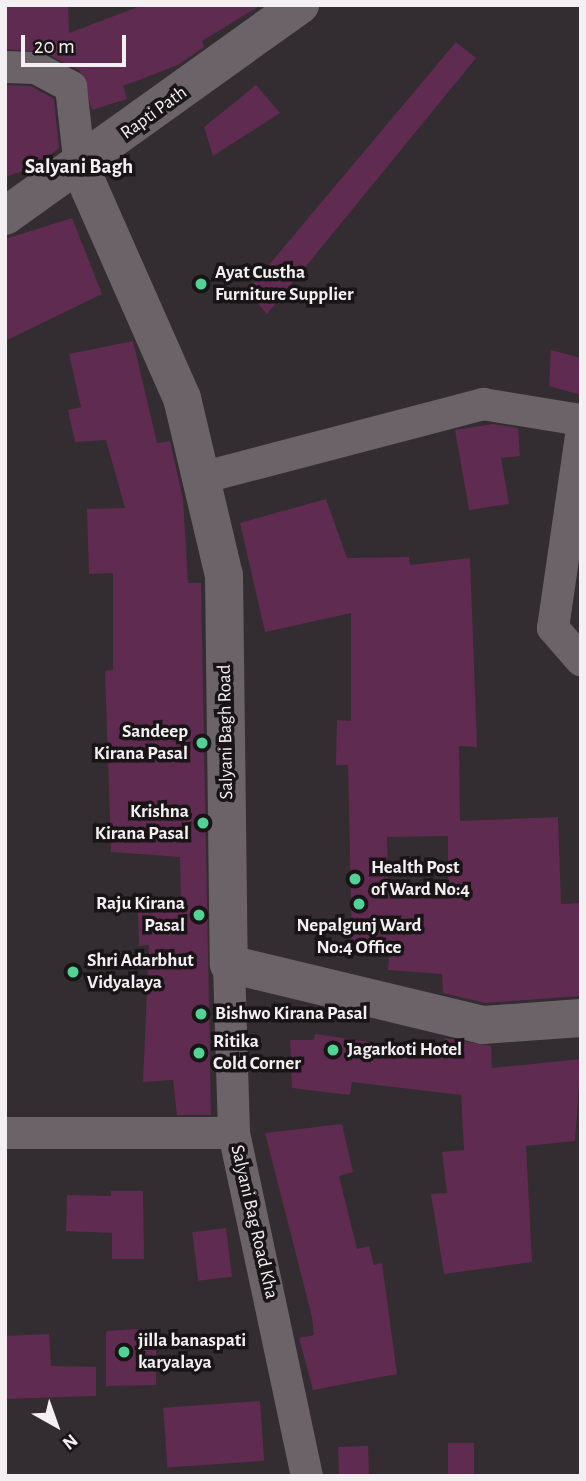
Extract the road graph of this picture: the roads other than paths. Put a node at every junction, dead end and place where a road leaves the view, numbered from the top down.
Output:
1 (300, 5) edge
2 (5, 67) edge
3 (80, 167) junction
4 (5, 216) edge
5 (581, 420) edge
6 (581, 436) edge
7 (201, 478) junction
8 (581, 660) edge
9 (229, 964) junction
10 (581, 1018) edge
11 (5, 1133) edge
12 (234, 1133) junction
13 (307, 1476) edge

1 - 3 street, Rapti Path
2 - 3 street
3 - 4 street, Rapti Path
3 - 7 street, Salyani Bagh Road
5 - 7 street
6 - 8 street
7 - 9 street, Salyani Bagh Road
9 - 10 street
9 - 12 street, Salyani Bag Road Kha
11 - 12 street
12 - 13 street, Salyani Bag Road Kha

